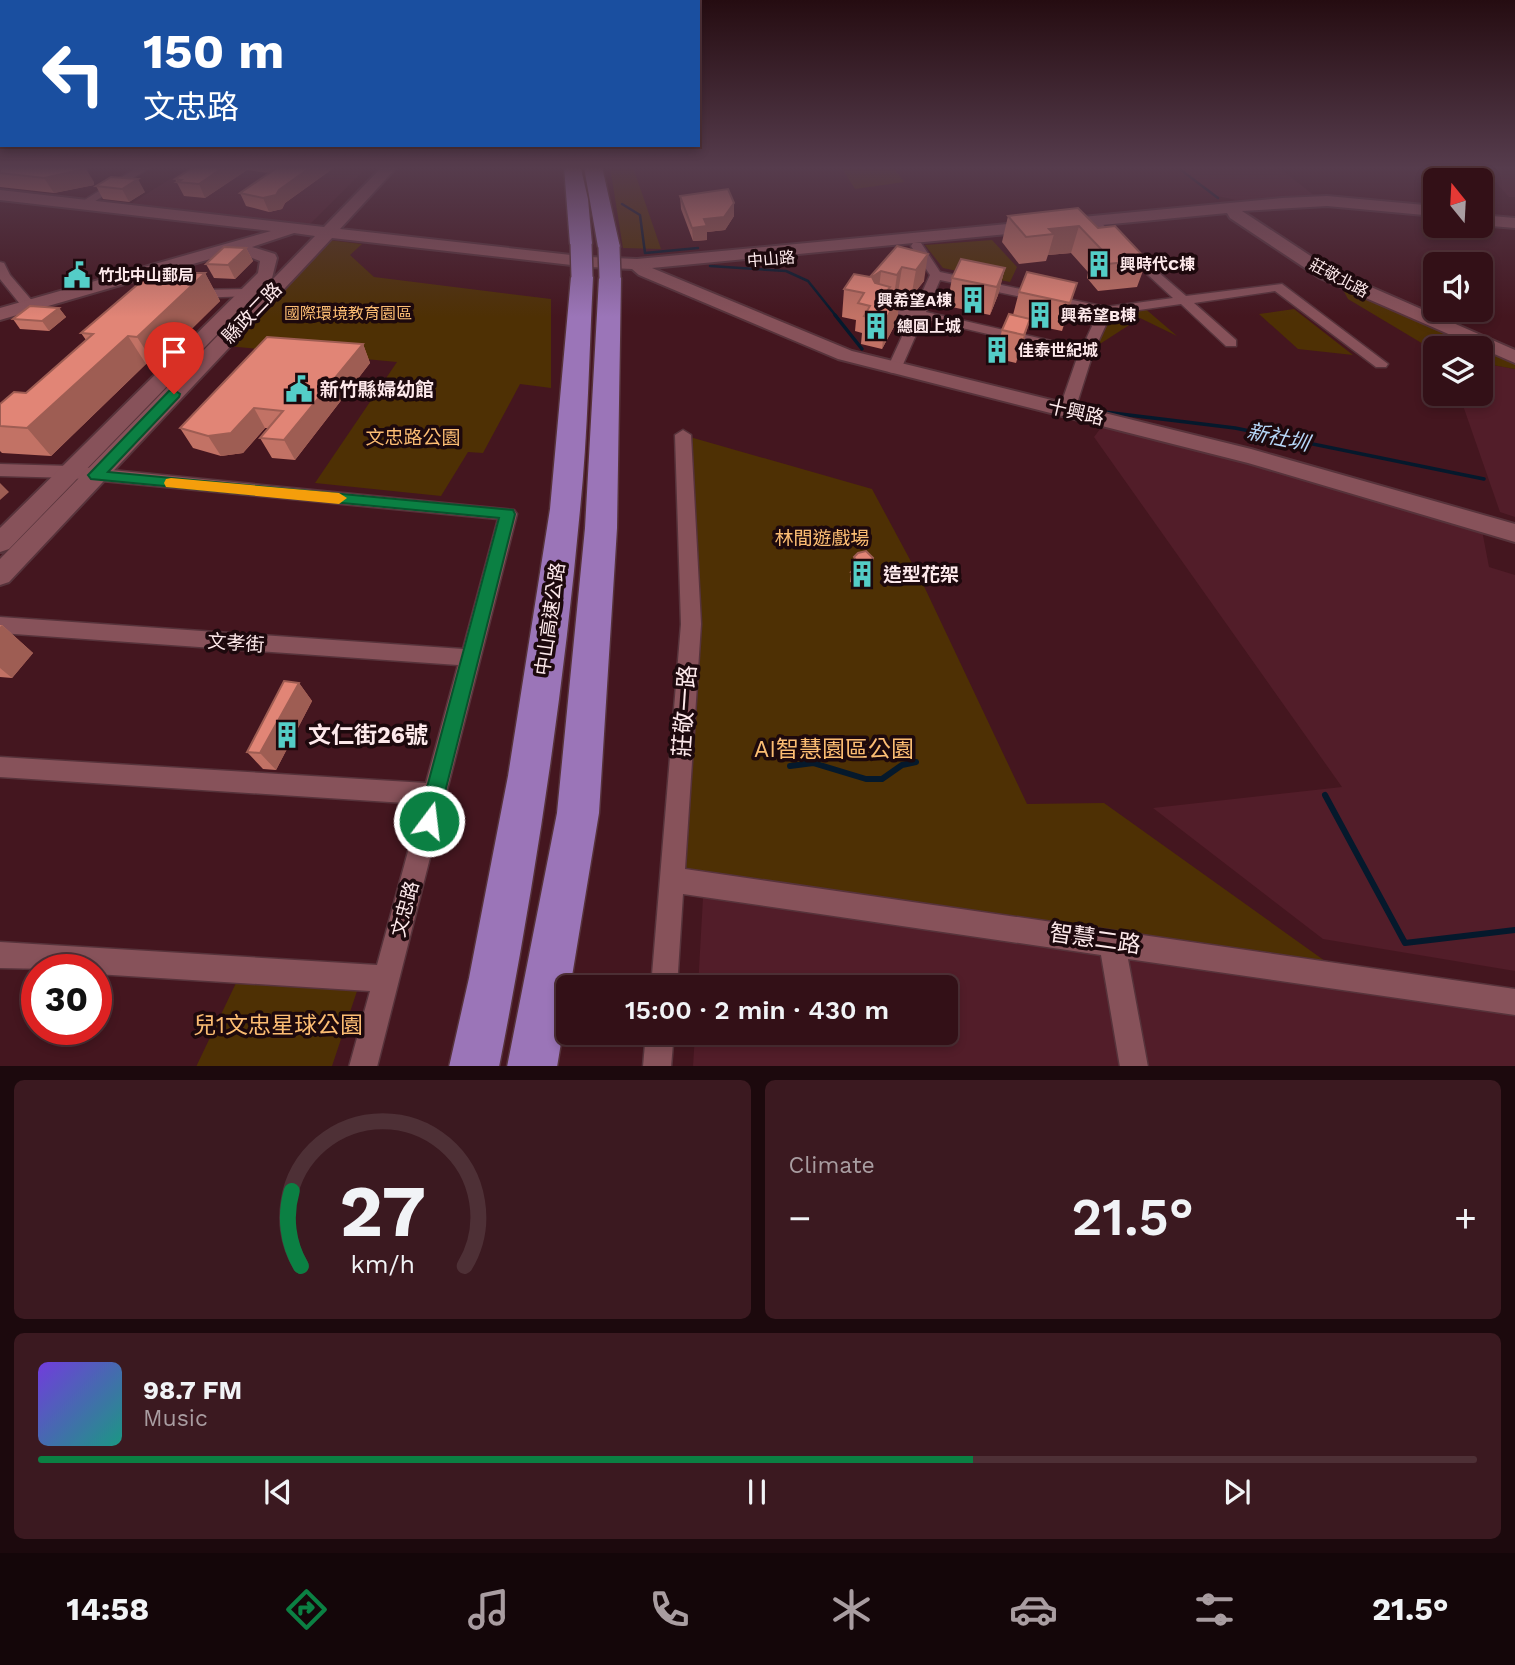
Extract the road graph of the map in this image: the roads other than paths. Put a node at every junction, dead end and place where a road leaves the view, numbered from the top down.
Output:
1 (188, 217) edge
2 (327, 217) edge
3 (331, 217) edge
4 (587, 217) edge
5 (602, 217) edge
6 (1182, 217) edge
7 (1193, 217) edge
8 (1247, 217) edge
9 (1248, 217) edge
10 (1493, 218) edge
11 (1515, 218) edge
12 (1493, 220) edge
13 (1515, 223) edge
14 (1101, 226) junction
15 (313, 232) junction
16 (917, 246) junction
17 (213, 253) junction
18 (610, 264) junction
19 (0, 266) edge
20 (266, 274) junction
21 (936, 275) junction
22 (247, 293) junction
23 (173, 294) edge
24 (1179, 299) junction
25 (877, 304) edge
26 (29, 306) junction
27 (1105, 311) junction
28 (920, 313) junction
29 (0, 314) edge
30 (0, 326) edge
31 (1231, 343) dead end
32 (1515, 348) edge
33 (1086, 353) junction
34 (1515, 357) edge
35 (1381, 364) dead end
36 (894, 369) junction
37 (1067, 410) junction
38 (683, 435) dead end
39 (0, 470) edge
40 (71, 472) junction
41 (96, 475) junction
42 (1515, 533) edge
43 (0, 543) edge
44 (0, 575) edge
45 (0, 625) edge
46 (472, 658) junction
47 (0, 767) edge
48 (436, 794) junction
49 (674, 880) junction
50 (1112, 942) junction
51 (0, 955) edge
52 (665, 975) edge
53 (387, 979) junction
54 (1515, 1002) edge
55 (659, 1045) edge
56 (363, 1066) edge
57 (474, 1066) edge
58 (533, 1066) edge
59 (657, 1066) edge
60 (1134, 1066) edge

1 - 15 street, 中山路
2 - 15 street
3 - 15 street
4 - 18 highway, 中山高速公路
5 - 18 highway, 中山高速公路
6 - 18 street, 中山路
7 - 14 street, 中山路
8 - 34 street, 莊敬北路
9 - 32 street, 莊敬北路
10 - 11 street
12 - 13 street
14 - 16 street, 中山路
14 - 24 street
15 - 17 street
15 - 18 street, 中山路
15 - 20 street, 縣政二路
15 - 41 street, 縣政二路
16 - 18 street, 中山路
16 - 21 street
17 - 20 street
17 - 26 street
18 - 36 street, 十興路
18 - 57 highway, 中山高速公路
18 - 58 highway, 中山高速公路
19 - 26 street
20 - 22 street, 縣政二路
21 - 27 street
21 - 28 street
22 - 23 street
22 - 40 street, 縣政二路
24 - 27 street
24 - 31 street
24 - 35 street
25 - 28 street
26 - 29 street
26 - 30 street
27 - 33 street
28 - 33 street
28 - 36 street
33 - 37 street
36 - 37 street, 十興路
37 - 42 street, 十興路
38 - 49 street, 莊敬一路
39 - 40 street, 文忠路
40 - 41 street, 文忠路
40 - 43 street, 縣政二路
41 - 44 street, 縣政二路
41 - 46 street, 文忠路
45 - 46 street, 文孝街
46 - 48 street, 文忠路
47 - 48 street
48 - 53 street, 文忠路
49 - 50 street, 智慧二路
49 - 52 street, 莊敬一路
50 - 54 street, 智慧二路
50 - 60 street
51 - 53 street
53 - 56 street, 文忠路
55 - 59 street

